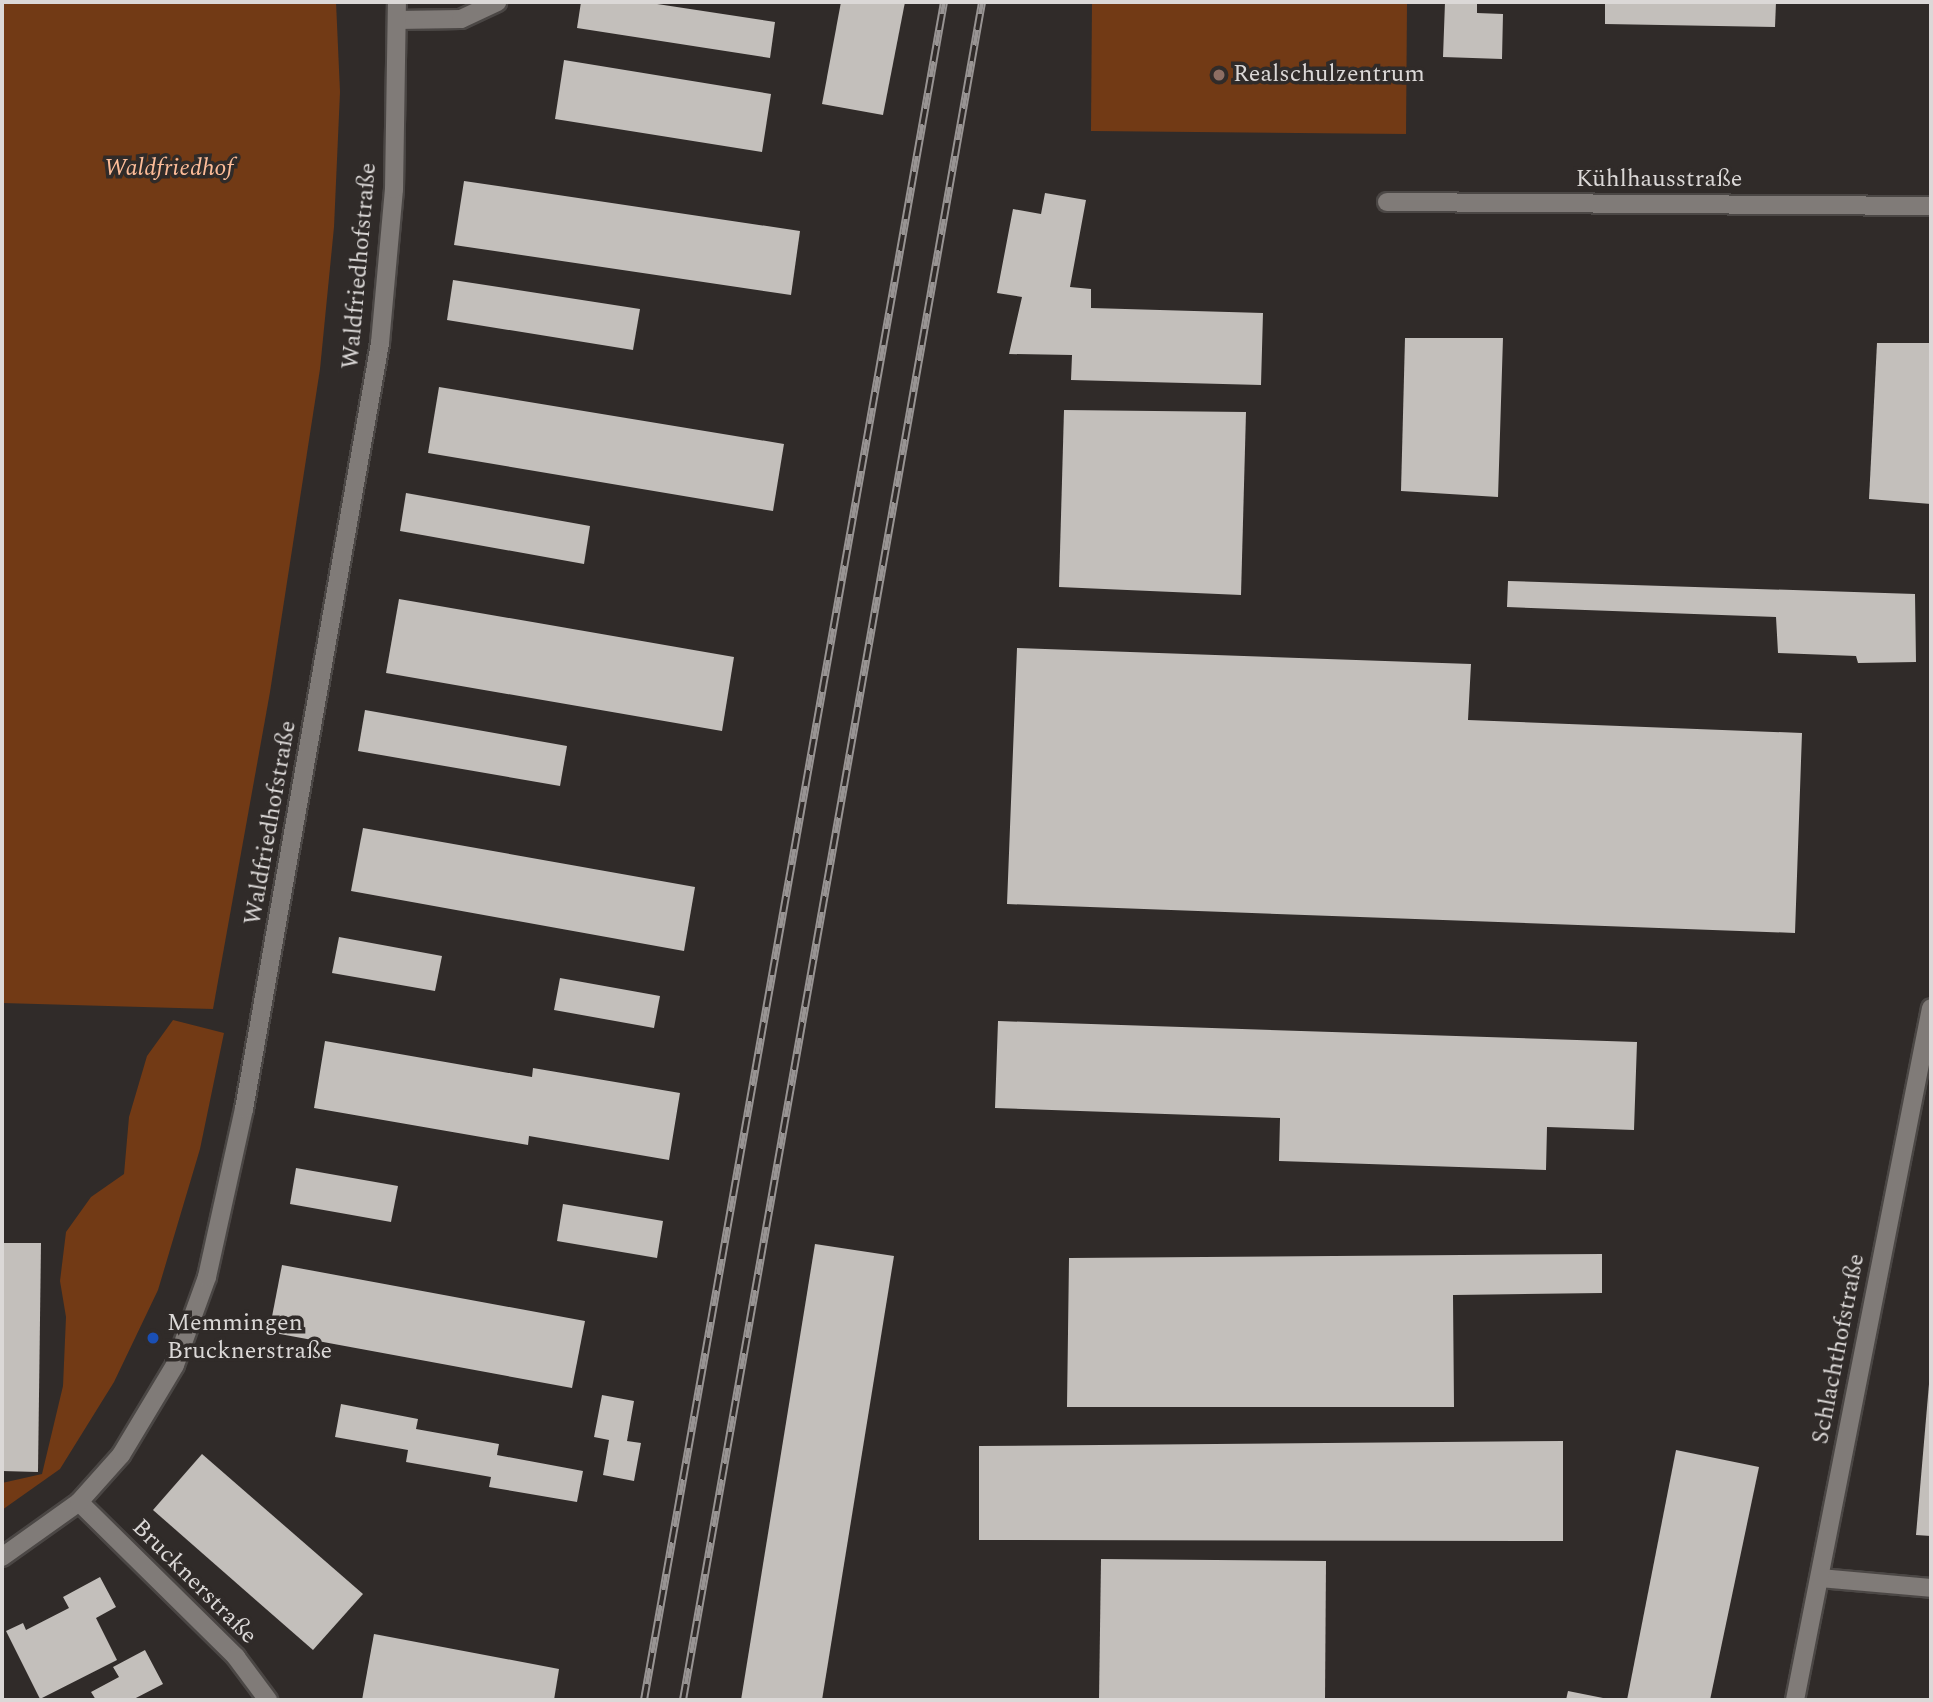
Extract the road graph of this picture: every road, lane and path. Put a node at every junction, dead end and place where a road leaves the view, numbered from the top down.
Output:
1 (397, 2) edge
2 (497, 2) edge
3 (397, 20) junction
4 (1387, 202) dead end
5 (1931, 206) edge
6 (1931, 1008) edge
7 (79, 1503) junction
8 (2, 1557) edge
9 (1820, 1578) junction
10 (1931, 1588) edge
11 (268, 1700) edge
12 (1795, 1700) edge

1 - 3 street, Waldfriedhofstraße
2 - 3 street
3 - 7 street, Waldfriedhofstraße
4 - 5 street, Kühlhausstraße
6 - 9 street, Schlachthofstraße
7 - 8 street, Waldfriedhofstraße
7 - 11 street, Brucknerstraße
9 - 10 street
9 - 12 street, Schlachthofstraße

